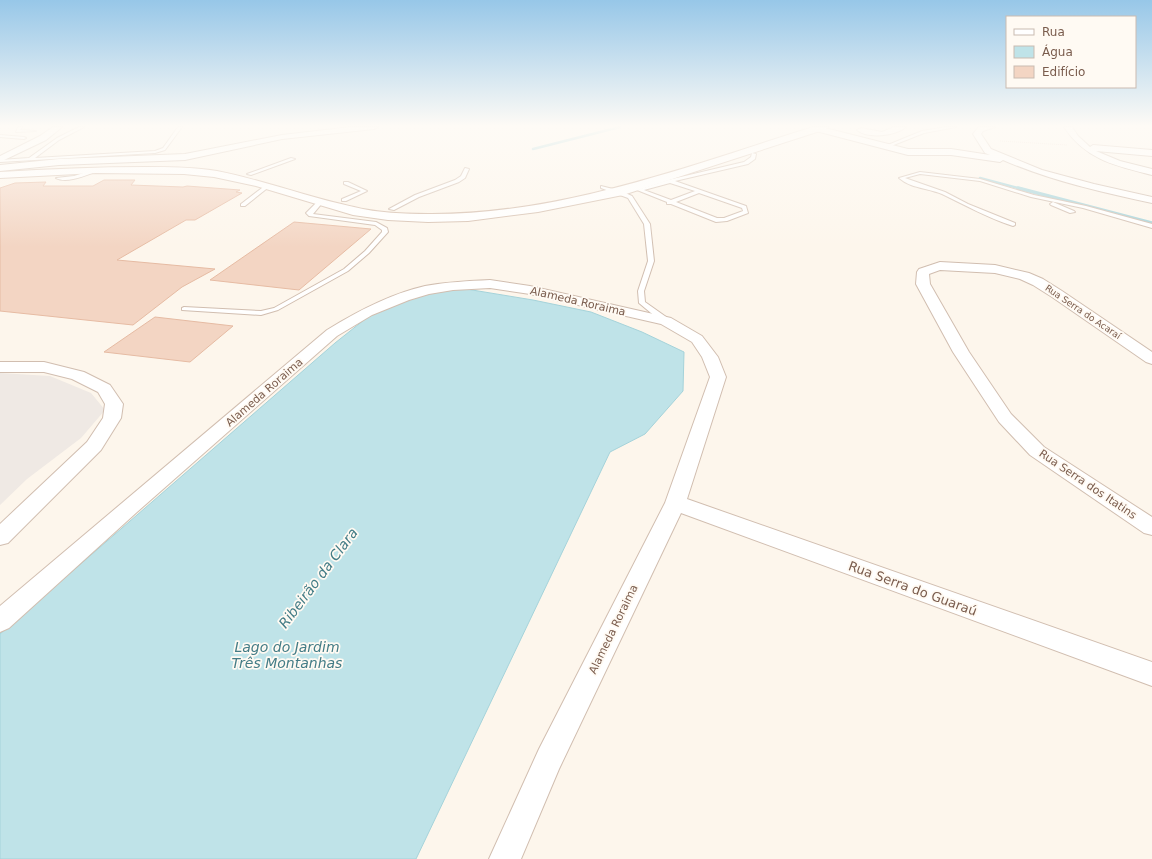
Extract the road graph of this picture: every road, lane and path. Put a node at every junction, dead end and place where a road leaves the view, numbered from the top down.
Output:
1 (50, 167) edge
2 (208, 167) edge
3 (269, 167) edge
4 (672, 167) edge
5 (698, 167) edge
6 (726, 167) edge
7 (1029, 167) edge
8 (1134, 167) edge
9 (0, 168) edge
10 (467, 169) dead end
11 (96, 170) junction
12 (1152, 172) edge
13 (249, 174) junction
14 (0, 176) edge
15 (58, 178) dead end
16 (670, 181) junction
17 (346, 183) dead end
18 (268, 186) junction
19 (603, 188) junction
20 (640, 190) junction
21 (700, 191) junction
22 (619, 192) junction
23 (1034, 196) junction
24 (344, 200) junction
25 (1152, 200) edge
26 (320, 202) junction
27 (669, 203) junction
28 (243, 205) dead end
29 (392, 209) junction
30 (1072, 212) dead end
31 (1013, 224) dead end
32 (1152, 226) edge
33 (1011, 272) joint
34 (184, 309) dead end
35 (666, 321) junction
36 (1152, 359) edge
37 (0, 367) edge
38 (675, 503) junction
39 (1152, 527) edge
40 (0, 537) edge
41 (0, 622) edge
42 (1152, 674) edge
43 (505, 859) edge

1 - 9 main road
2 - 13 main road
3 - 13 lane
4 - 19 main road
5 - 22 main road
6 - 16 lane
7 - 25 street
8 - 12 street
10 - 29 lane
11 - 14 main road
11 - 15 lane
11 - 18 main road
13 - 24 main road
16 - 20 lane
16 - 21 lane
17 - 24 lane
18 - 26 main road
18 - 28 lane
19 - 22 lane
19 - 29 main road
20 - 22 lane
20 - 27 lane
21 - 27 lane
21 - 27 lane
22 - 26 main road
22 - 35 lane
23 - 30 lane
23 - 31 lane
23 - 32 lane
24 - 29 main road
26 - 34 lane
33 - 36 street, Rua Serra do Acaraí
33 - 39 street, Rua Serra dos Itatins
35 - 38 street, Alameda Roraima
35 - 41 street, Alameda Roraima
37 - 40 street
38 - 42 street, Rua Serra do Guaraú
38 - 43 street, Alameda Roraima

